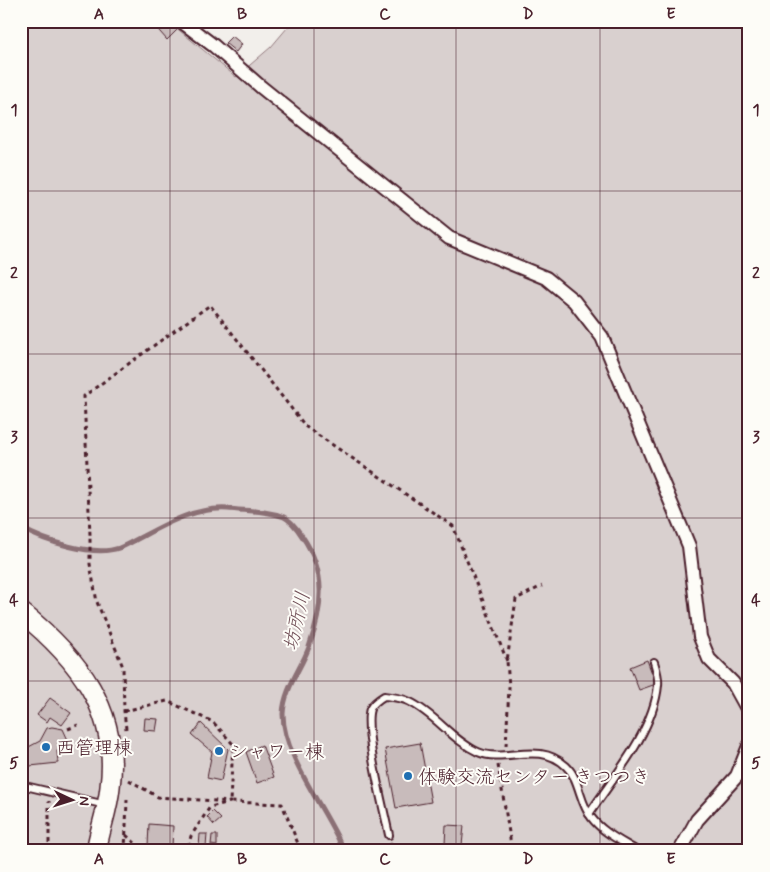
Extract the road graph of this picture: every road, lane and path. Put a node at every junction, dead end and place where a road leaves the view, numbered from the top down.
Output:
1 (181, 21) edge
2 (542, 586) dead end
3 (21, 612) edge
4 (507, 661) junction
5 (654, 662) dead end
6 (749, 712) edge
7 (78, 725) dead end
8 (68, 729) dead end
9 (749, 746) edge
10 (506, 754) junction
11 (496, 755) junction
12 (128, 780) dead end
13 (21, 785) edge
14 (49, 792) junction
15 (230, 802) junction
16 (107, 805) junction
17 (589, 814) junction
18 (390, 835) dead end
19 (126, 836) dead end
20 (49, 851) edge
21 (96, 851) edge
22 (144, 851) edge
23 (187, 851) edge
24 (301, 851) edge
25 (512, 851) edge
26 (637, 851) edge
27 (680, 851) edge

1 - 6 street
2 - 4 path
3 - 16 street
4 - 10 path
4 - 15 path
5 - 17 lane
7 - 8 path
9 - 27 street
10 - 11 lane
10 - 17 lane
11 - 18 lane
11 - 25 path
12 - 15 path
13 - 14 lane
14 - 16 lane
14 - 20 path
15 - 23 path
15 - 24 path
16 - 21 street
17 - 26 lane
19 - 22 path

